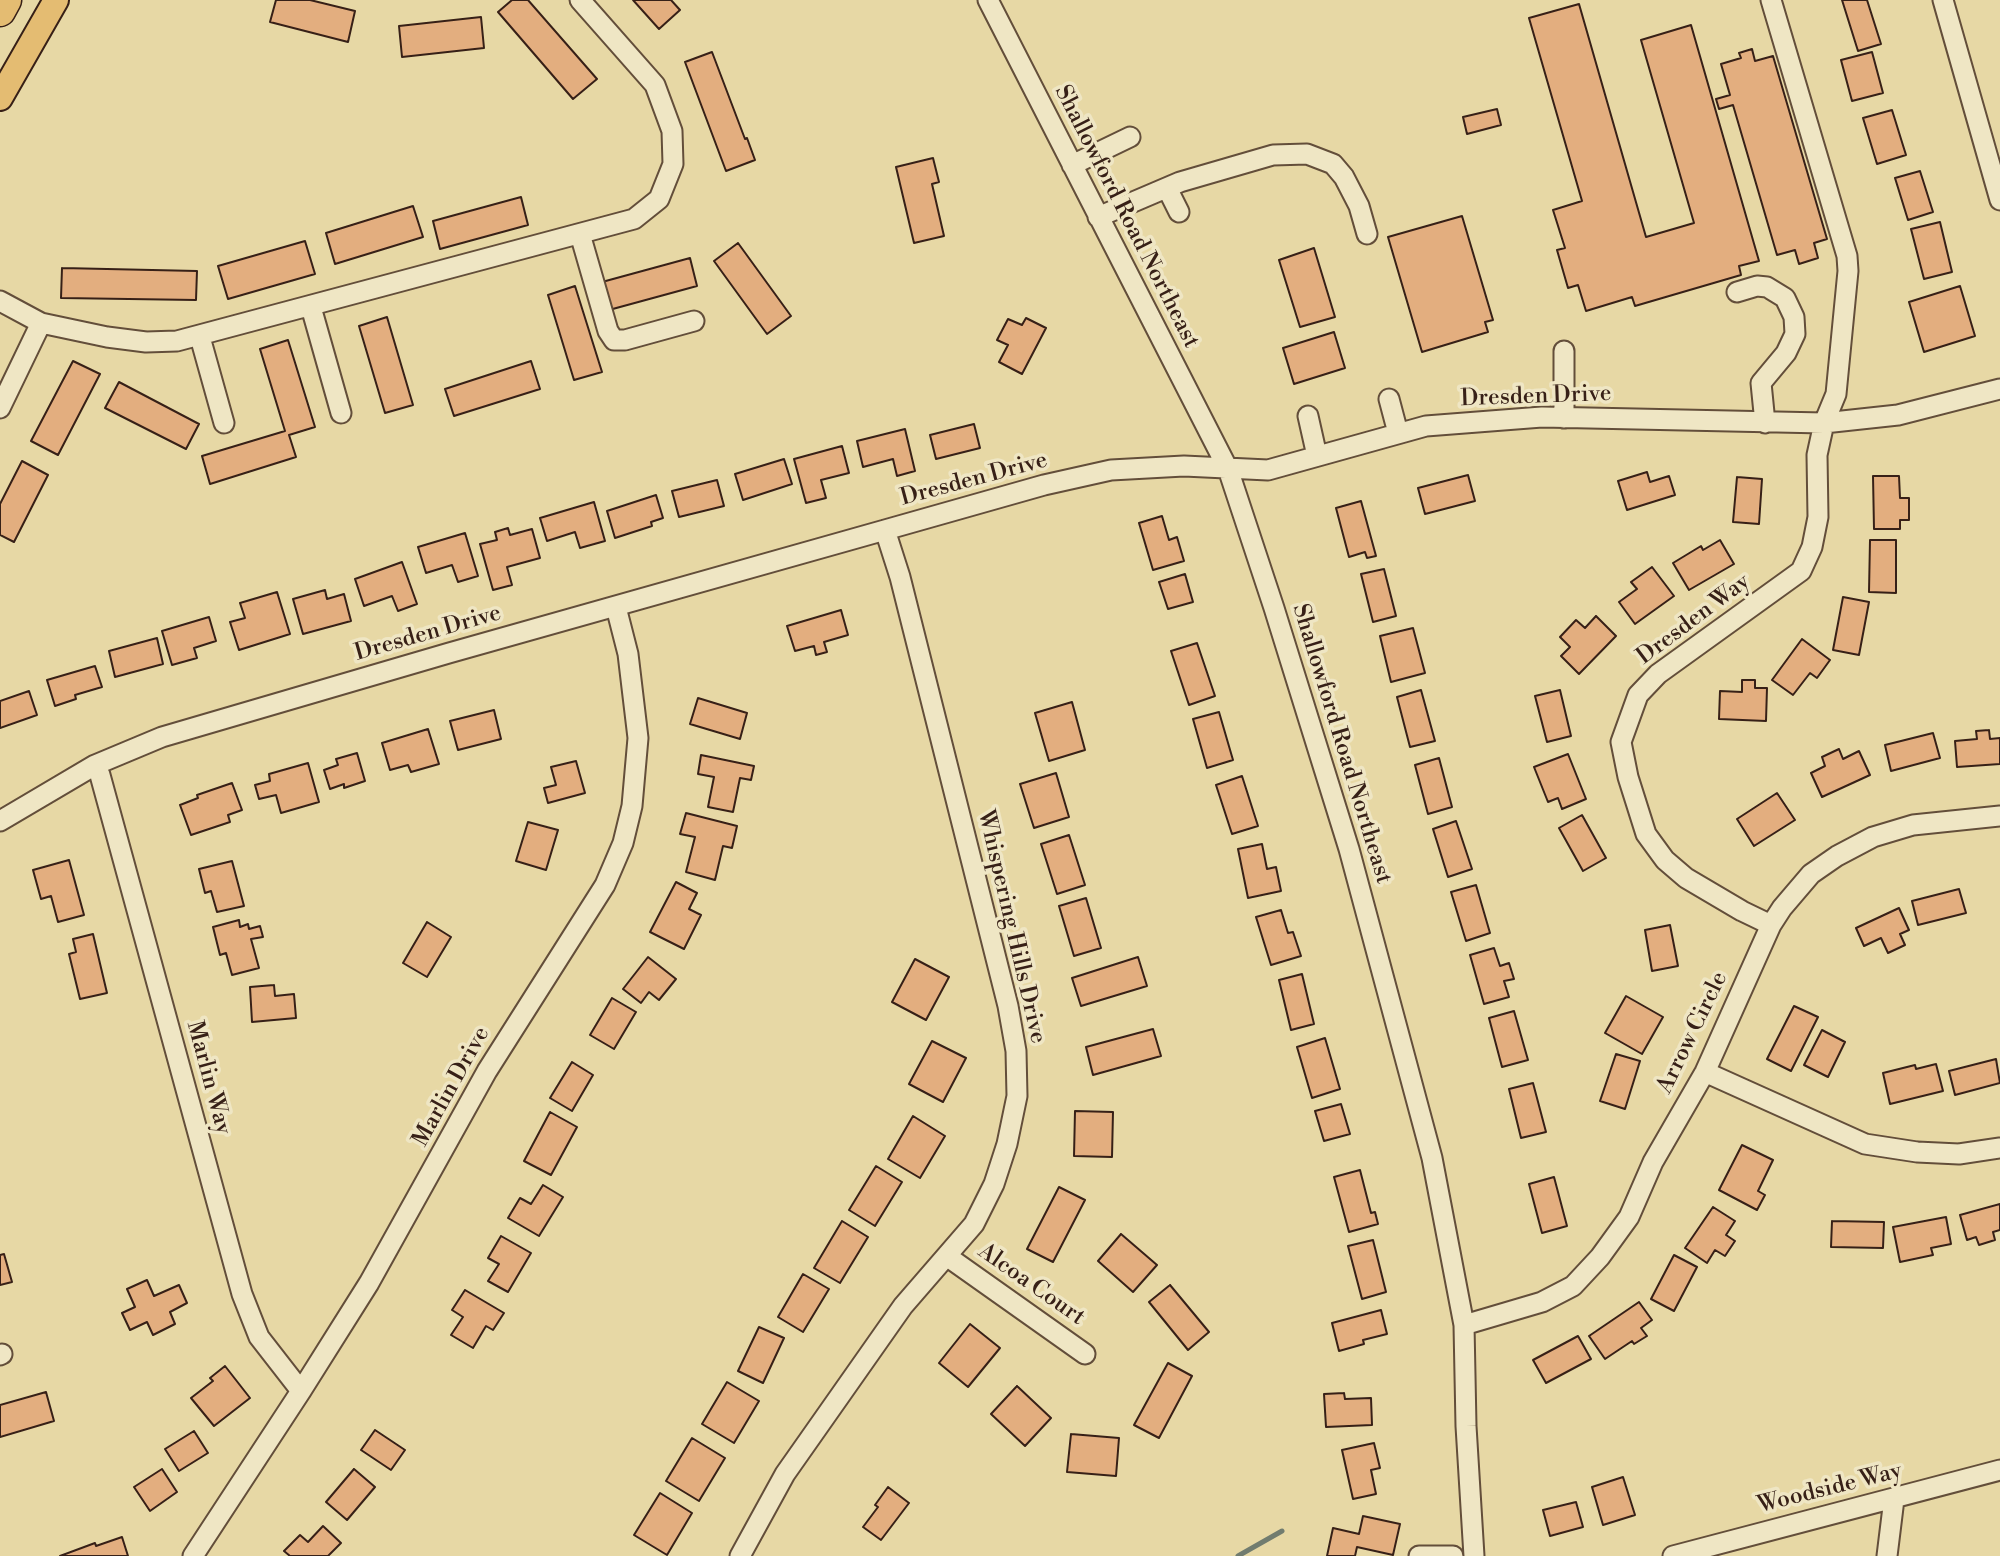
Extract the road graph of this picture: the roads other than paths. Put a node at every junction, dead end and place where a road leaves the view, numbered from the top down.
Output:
1 (6, 0) edge
2 (56, 0) edge
3 (580, 0) edge
4 (988, 0) edge
5 (1771, 0) edge
6 (1943, 0) edge
7 (0, 11) edge
8 (0, 98) edge
9 (1130, 136) dead end
10 (1072, 165) junction
11 (1167, 188) junction
12 (2000, 200) edge
13 (1179, 212) dead end
14 (1098, 217) junction
15 (580, 234) junction
16 (1367, 234) dead end
17 (1737, 292) dead end
18 (0, 301) edge
19 (311, 307) junction
20 (694, 321) dead end
21 (41, 323) junction
22 (200, 337) junction
23 (1564, 351) dead end
24 (2000, 389) edge
25 (1389, 399) dead end
26 (0, 408) edge
27 (341, 413) dead end
28 (1308, 416) dead end
29 (1564, 418) junction
30 (224, 423) dead end
31 (1765, 423) junction
32 (1824, 423) junction
33 (1398, 433) junction
34 (1317, 456) junction
35 (1228, 470) junction
36 (885, 530) junction
37 (616, 607) junction
38 (95, 765) junction
39 (2000, 816) edge
40 (0, 821) edge
41 (1771, 925) junction
42 (1705, 1072) junction
43 (2000, 1149) edge
44 (948, 1257) junction
45 (1464, 1325) junction
46 (1085, 1354) dead end
47 (301, 1391) junction
48 (2000, 1470) edge
49 (1894, 1499) junction
50 (193, 1556) edge
51 (740, 1556) edge
52 (1419, 1556) edge
53 (1453, 1556) edge
54 (1474, 1556) edge
55 (1673, 1556) edge
56 (1888, 1556) edge

1 - 7 highway
2 - 8 main road
3 - 15 street
4 - 10 street, Shallowford Road Northeast
5 - 32 street, Dresden Way
6 - 12 street
9 - 10 street
10 - 14 street, Shallowford Road Northeast
11 - 13 street
11 - 14 street
11 - 16 street
14 - 35 street, Shallowford Road Northeast
15 - 19 street
15 - 20 street
17 - 31 street
18 - 21 street
19 - 22 street
19 - 27 street
21 - 22 street
21 - 26 street
22 - 30 street
23 - 29 street
24 - 32 street, Dresden Drive
25 - 33 street
28 - 34 street
29 - 31 street, Dresden Drive
29 - 33 street, Dresden Drive
31 - 32 street, Dresden Drive
32 - 41 street, Dresden Way
33 - 34 street, Dresden Drive
34 - 35 street, Dresden Drive
35 - 36 street, Dresden Drive
35 - 45 street, Shallowford Road Northeast
36 - 37 street, Dresden Drive
36 - 44 street, Whispering Hills Drive
37 - 38 street, Dresden Drive
37 - 47 street, Marlin Drive
38 - 40 street, Dresden Drive
38 - 47 street, Marlin Way
39 - 41 street, Arrow Circle
41 - 42 street, Arrow Circle
42 - 43 street
42 - 45 street, Arrow Circle
44 - 46 street, Alcoa Court
44 - 51 street, Whispering Hills Drive
45 - 54 street, Shallowford Road Northeast
47 - 50 street, Marlin Drive
48 - 49 street, Woodside Way
49 - 55 street, Woodside Way
49 - 56 street
52 - 53 street

